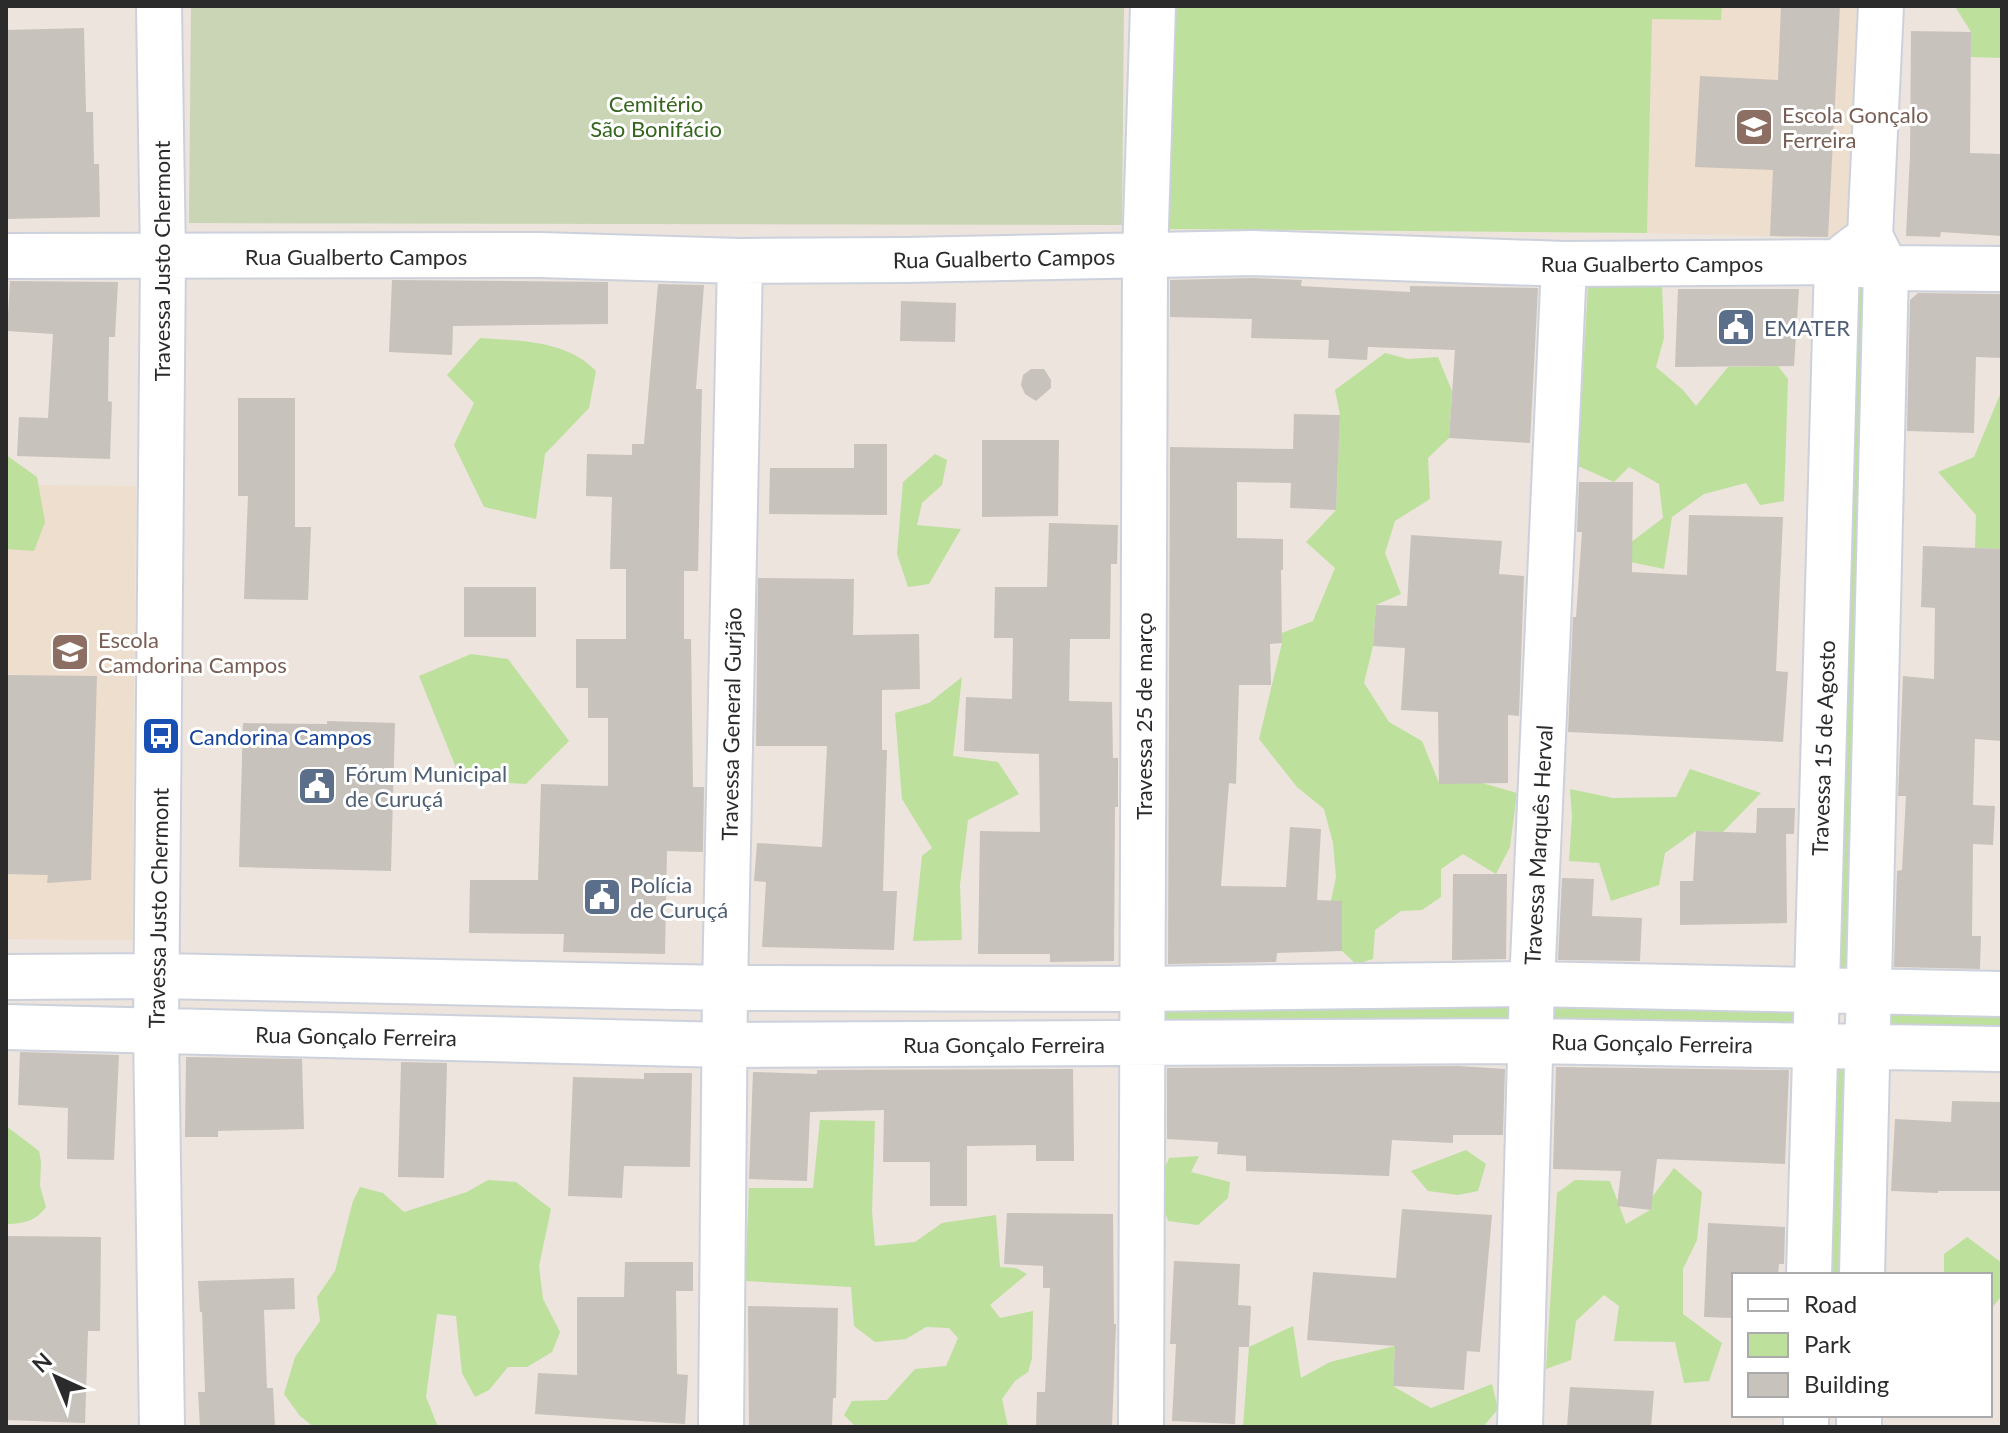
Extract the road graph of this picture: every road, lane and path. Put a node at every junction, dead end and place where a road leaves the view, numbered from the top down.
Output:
1 (159, 6) edge
2 (1153, 6) edge
3 (1881, 6) edge
4 (1864, 255) junction
5 (6, 256) edge
6 (163, 256) junction
7 (1145, 256) junction
8 (740, 261) junction
9 (1564, 264) junction
10 (2002, 269) edge
11 (158, 976) junction
12 (6, 977) edge
13 (1532, 984) junction
14 (725, 988) junction
15 (1142, 989) junction
16 (1815, 990) junction
17 (1869, 991) junction
18 (2002, 994) edge
19 (6, 1027) edge
20 (156, 1031) junction
21 (1530, 1041) junction
22 (1143, 1044) junction
23 (726, 1045) junction
24 (1866, 1045) junction
25 (1814, 1046) junction
26 (2002, 1049) edge
27 (1809, 1273) edge
28 (1862, 1273) edge
29 (162, 1427) edge
30 (721, 1427) edge
31 (1141, 1427) edge
32 (1520, 1427) edge

1 - 6 street, Travessa Justo Chermont
2 - 7 street, Travessa 25 de março
3 - 4 street, Travessa 15 de Agosto
4 - 9 street, Rua Gualberto Campos
4 - 10 street, Rua Gualberto Campos
4 - 16 street, Travessa 15 de Agosto
4 - 17 street, Travessa 15 de Agosto
5 - 6 street, Rua Gualberto Campos
6 - 8 street, Rua Gualberto Campos
6 - 11 street, Travessa Justo Chermont
7 - 8 street, Rua Gualberto Campos
7 - 9 street, Rua Gualberto Campos
7 - 15 street, Travessa 25 de março
8 - 14 street, Travessa General Gurjão
9 - 13 street, Travessa Marquês Herval
11 - 12 street
11 - 14 street
11 - 20 street, Travessa Justo Chermont
13 - 15 street
13 - 16 street
13 - 21 street, Travessa Marquês Herval
14 - 15 street
14 - 23 street, Travessa General Gurjão
15 - 22 street, Travessa 25 de março
16 - 17 street
16 - 25 street, Travessa 15 de Agosto
17 - 18 street
17 - 24 street, Travessa 15 de Agosto
19 - 20 street, Rua Gonçalo Ferreira
20 - 23 street, Rua Gonçalo Ferreira
20 - 29 street, Travessa Justo Chermont
21 - 22 street, Rua Gonçalo Ferreira
21 - 25 street, Rua Gonçalo Ferreira
21 - 32 street, Travessa Marquês Herval
22 - 23 street, Rua Gonçalo Ferreira
22 - 31 street, Travessa 25 de março
23 - 30 street, Travessa General Gurjão
24 - 25 street, Rua Gonçalo Ferreira
24 - 26 street, Rua Gonçalo Ferreira
24 - 28 street, Travessa 15 de Agosto
25 - 27 street, Travessa 15 de Agosto

